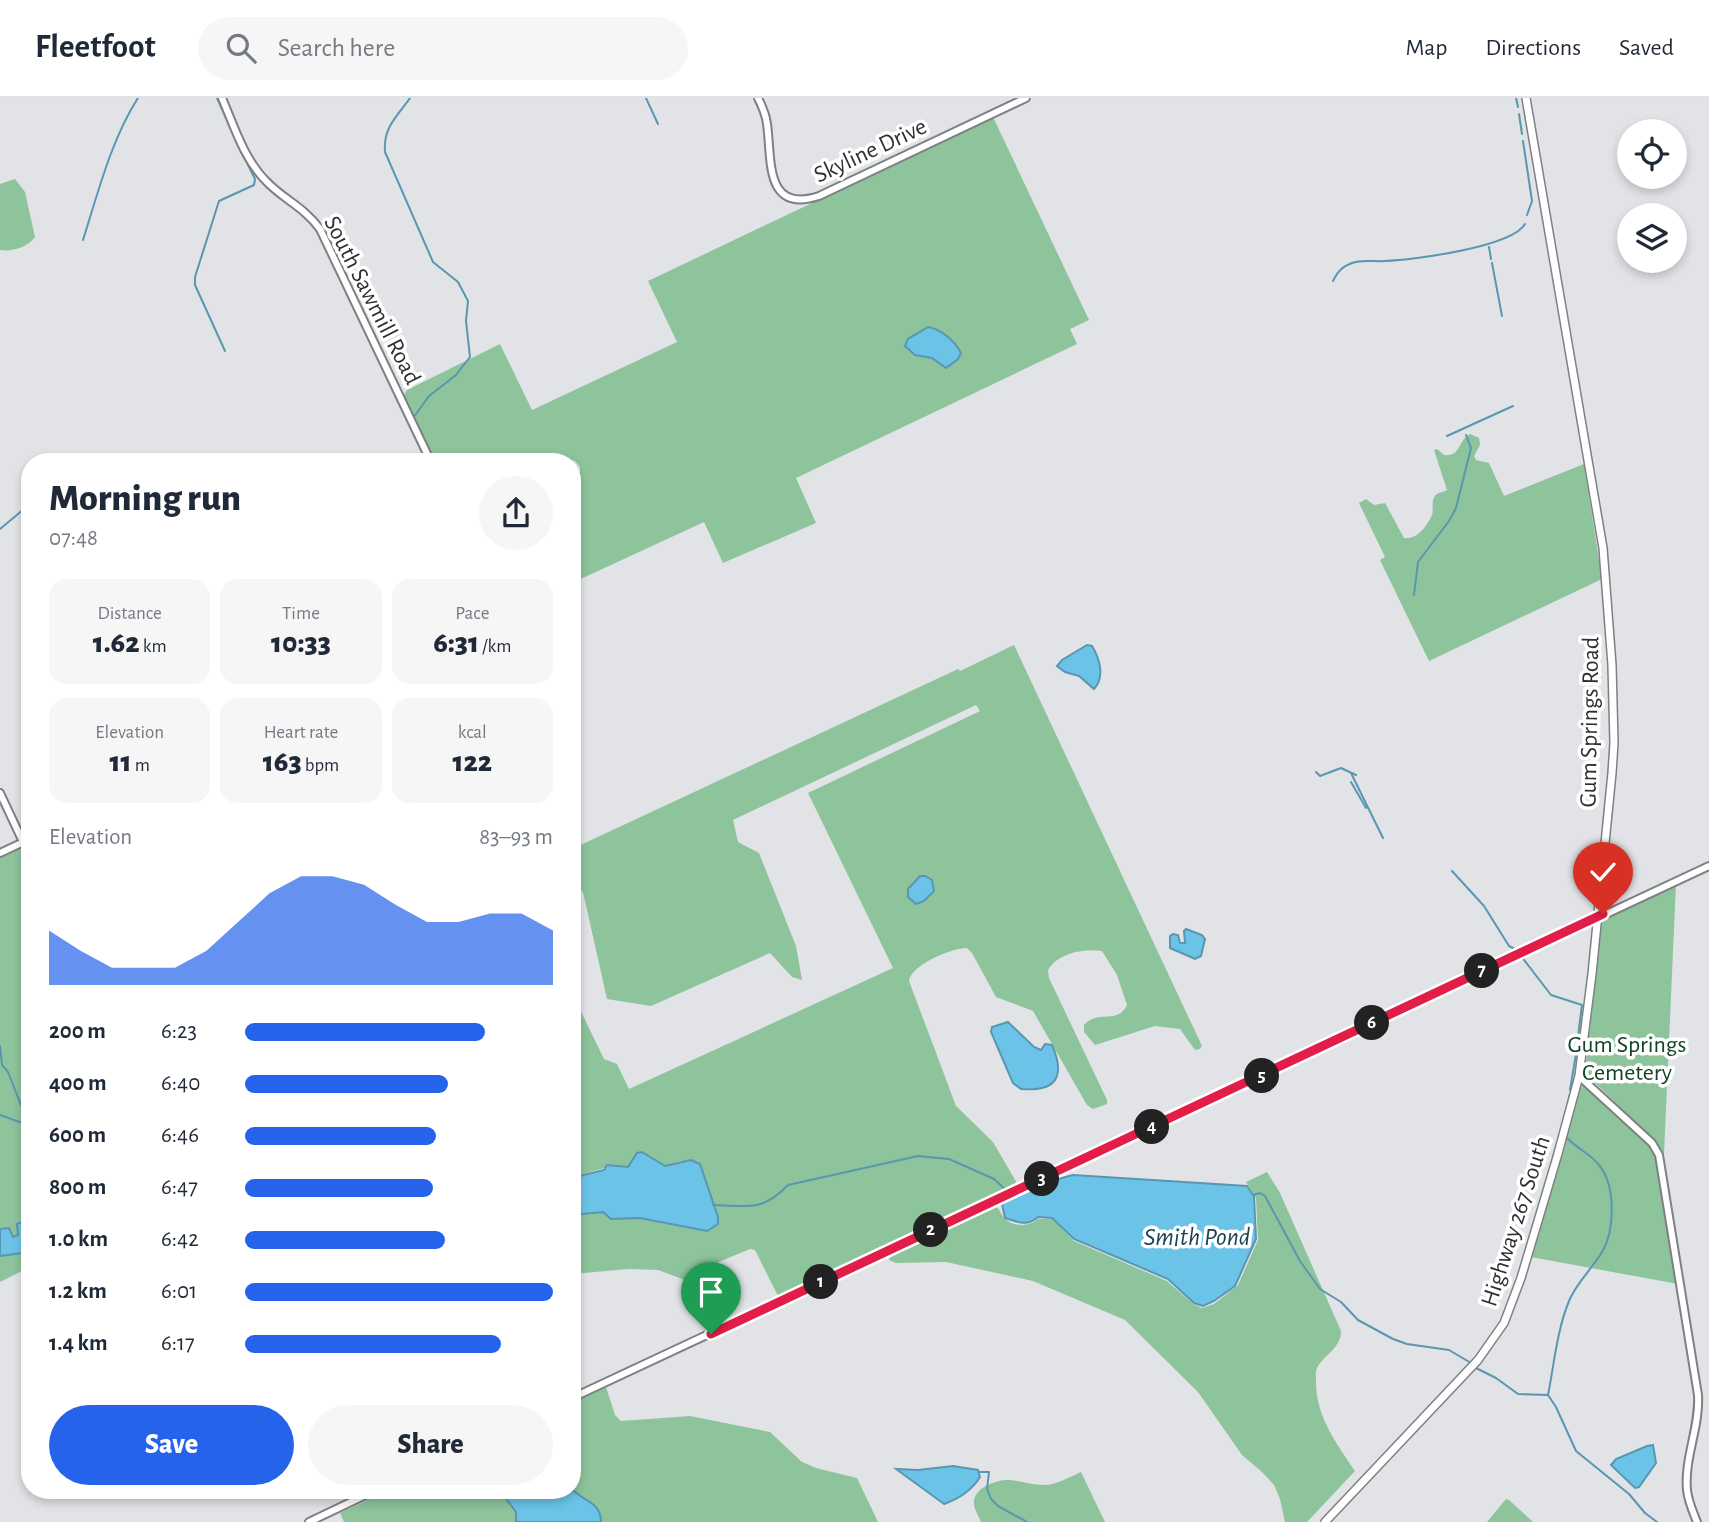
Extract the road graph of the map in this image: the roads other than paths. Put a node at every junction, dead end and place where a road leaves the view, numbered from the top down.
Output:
1 (222, 98) edge
2 (758, 98) edge
3 (1026, 98) edge
4 (1526, 98) edge
5 (427, 453) edge
6 (0, 793) edge
7 (21, 832) edge
8 (21, 843) edge
9 (0, 853) edge
10 (1709, 866) edge
11 (1598, 918) junction
12 (1579, 1076) junction
13 (581, 1394) edge
14 (357, 1499) edge
15 (309, 1522) edge
16 (1325, 1522) edge
17 (1697, 1522) edge

1 - 5 street, South Sawmill Road
2 - 3 street, Skyline Drive
4 - 11 main road, Gum Springs Road
6 - 7 street
8 - 9 street
10 - 11 street
11 - 12 main road, Gum Springs Road
11 - 13 street
12 - 16 main road, Highway 267 South
12 - 17 street
14 - 15 street

